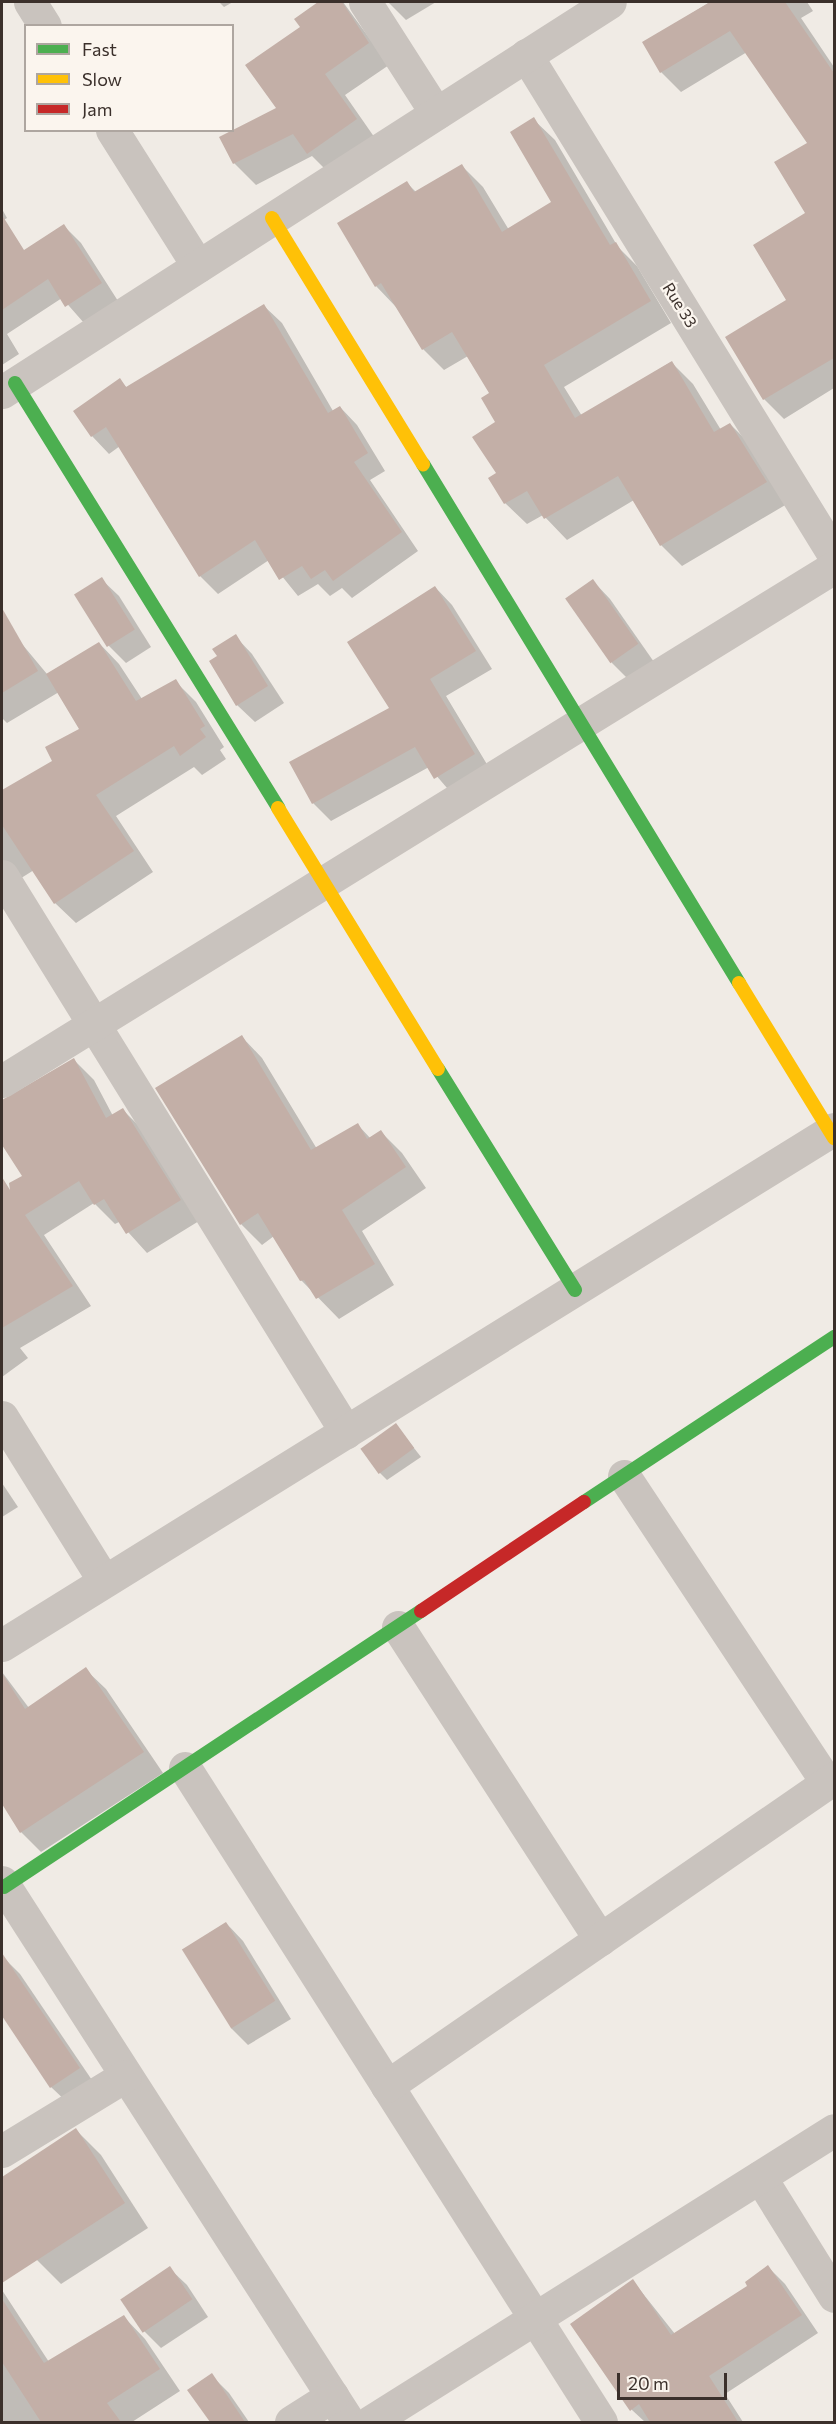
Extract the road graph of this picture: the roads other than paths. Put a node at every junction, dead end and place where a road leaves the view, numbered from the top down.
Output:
1 (30, 2) edge
2 (365, 2) edge
3 (610, 2) edge
4 (44, 24) edge
5 (526, 55) junction
6 (436, 113) junction
7 (113, 132) edge
8 (273, 218) junction
9 (198, 266) junction
10 (8, 388) edge
11 (834, 555) edge
12 (834, 567) edge
13 (584, 722) junction
14 (2, 876) edge
15 (326, 881) junction
16 (94, 1024) junction
17 (2, 1081) edge
18 (833, 1133) edge
19 (575, 1290) junction
20 (834, 1337) edge
21 (2, 1417) edge
22 (346, 1432) junction
23 (624, 1476) junction
24 (104, 1581) junction
25 (398, 1627) junction
26 (2, 1645) edge
27 (185, 1768) junction
28 (831, 1780) edge
29 (3, 1885) edge
30 (12, 1921) edge
31 (600, 1939) junction
32 (125, 2076) junction
33 (387, 2086) junction
34 (834, 2130) edge
35 (2, 2151) edge
36 (760, 2177) junction
37 (834, 2296) edge
38 (534, 2318) junction
39 (340, 2409) edge
40 (291, 2422) edge
41 (370, 2422) edge
42 (601, 2422) edge

1 - 4 street
2 - 6 street
3 - 5 street
5 - 6 street
5 - 11 street, Rue 33
6 - 8 street
7 - 9 street
8 - 9 street
8 - 13 street
9 - 10 street
10 - 15 street
12 - 13 street
13 - 15 street
13 - 18 street
14 - 16 street
15 - 16 street
15 - 19 street
16 - 17 street
16 - 22 street
18 - 19 street
19 - 22 street
20 - 23 street
21 - 24 street
22 - 24 street
23 - 25 street
23 - 28 street
24 - 26 street
25 - 27 street
25 - 31 street
27 - 29 street
27 - 33 street
28 - 31 street
29 - 30 street
30 - 32 street
31 - 33 street
32 - 35 street
32 - 39 street
33 - 38 street
34 - 36 street
36 - 37 street
36 - 38 street
38 - 41 street
38 - 42 street
39 - 40 street

